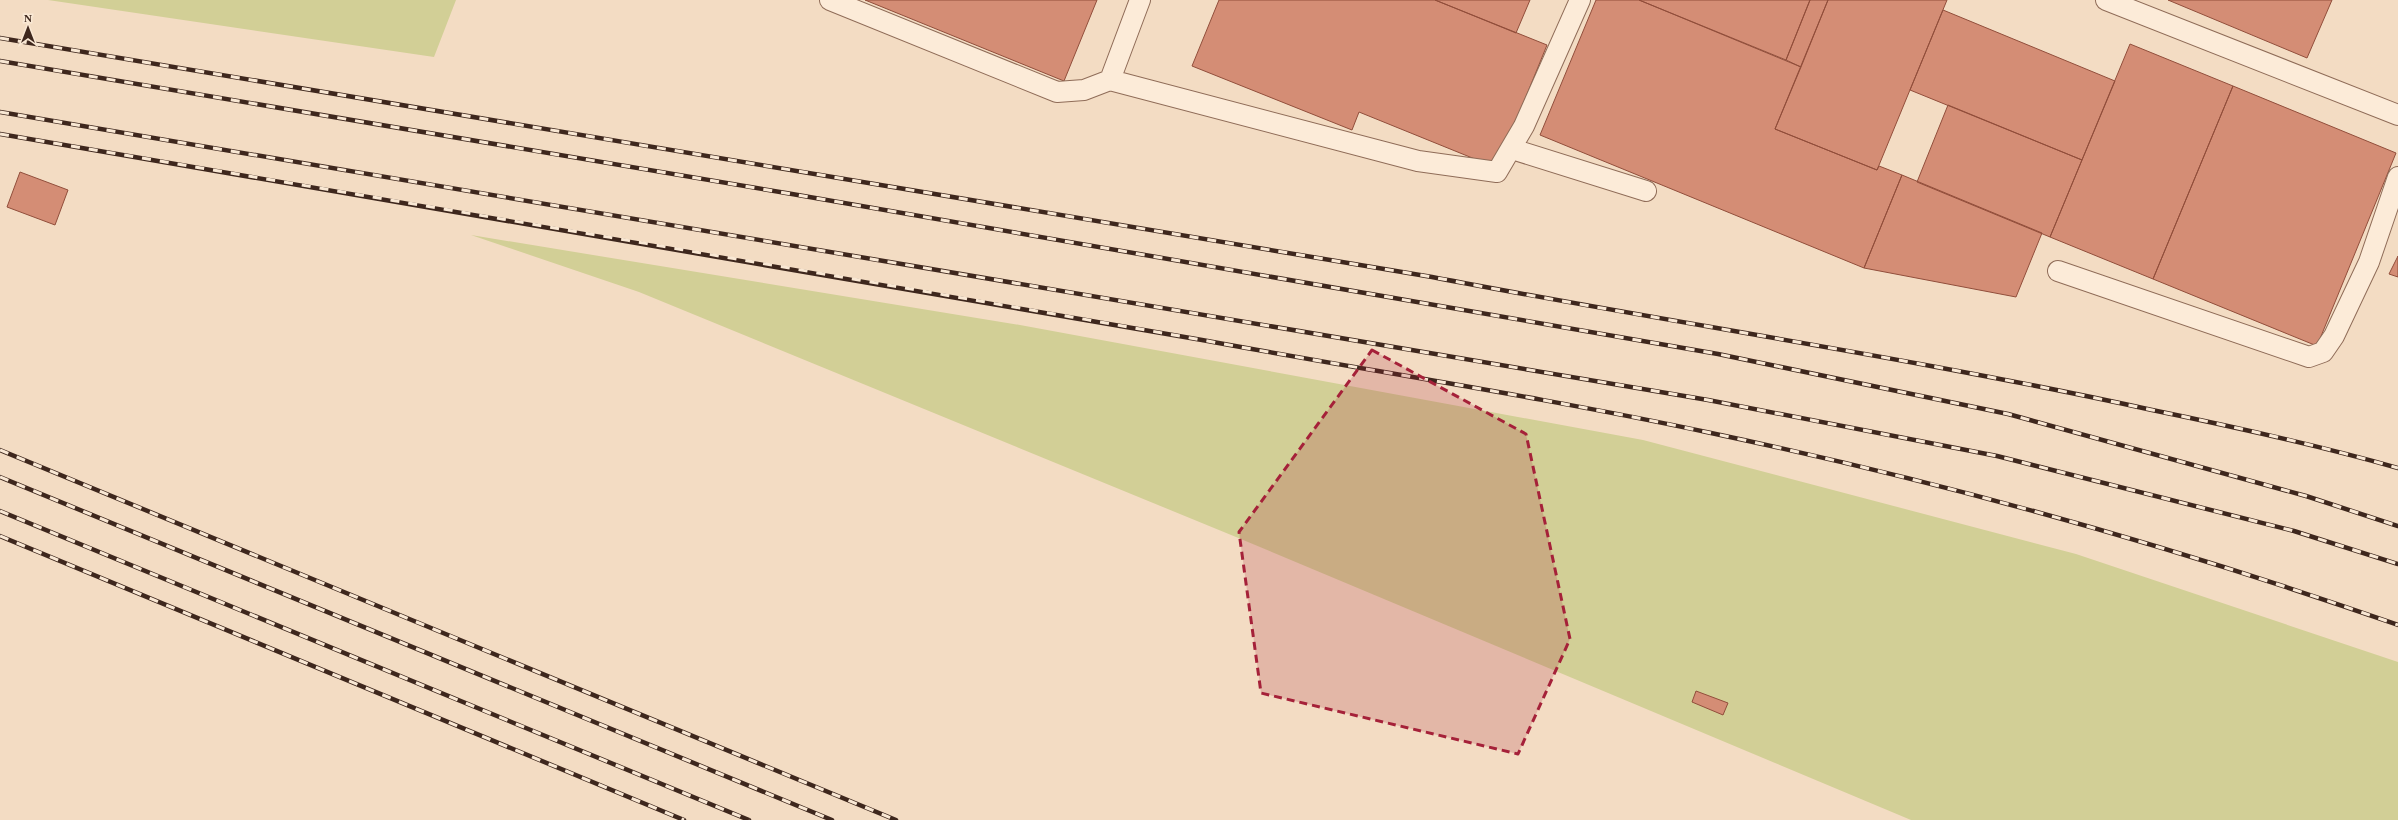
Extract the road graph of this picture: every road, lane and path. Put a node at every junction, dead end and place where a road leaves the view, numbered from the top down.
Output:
1 (830, 0) edge
2 (1140, 0) edge
3 (1580, 0) edge
4 (2106, 0) edge
5 (1110, 80) junction
6 (2398, 116) edge
7 (1512, 149) junction
8 (2398, 177) edge
9 (1646, 191) dead end
10 (2058, 271) dead end

1 - 5 lane
2 - 5 lane
3 - 7 lane
4 - 6 lane
5 - 7 lane
7 - 9 lane
8 - 10 lane

